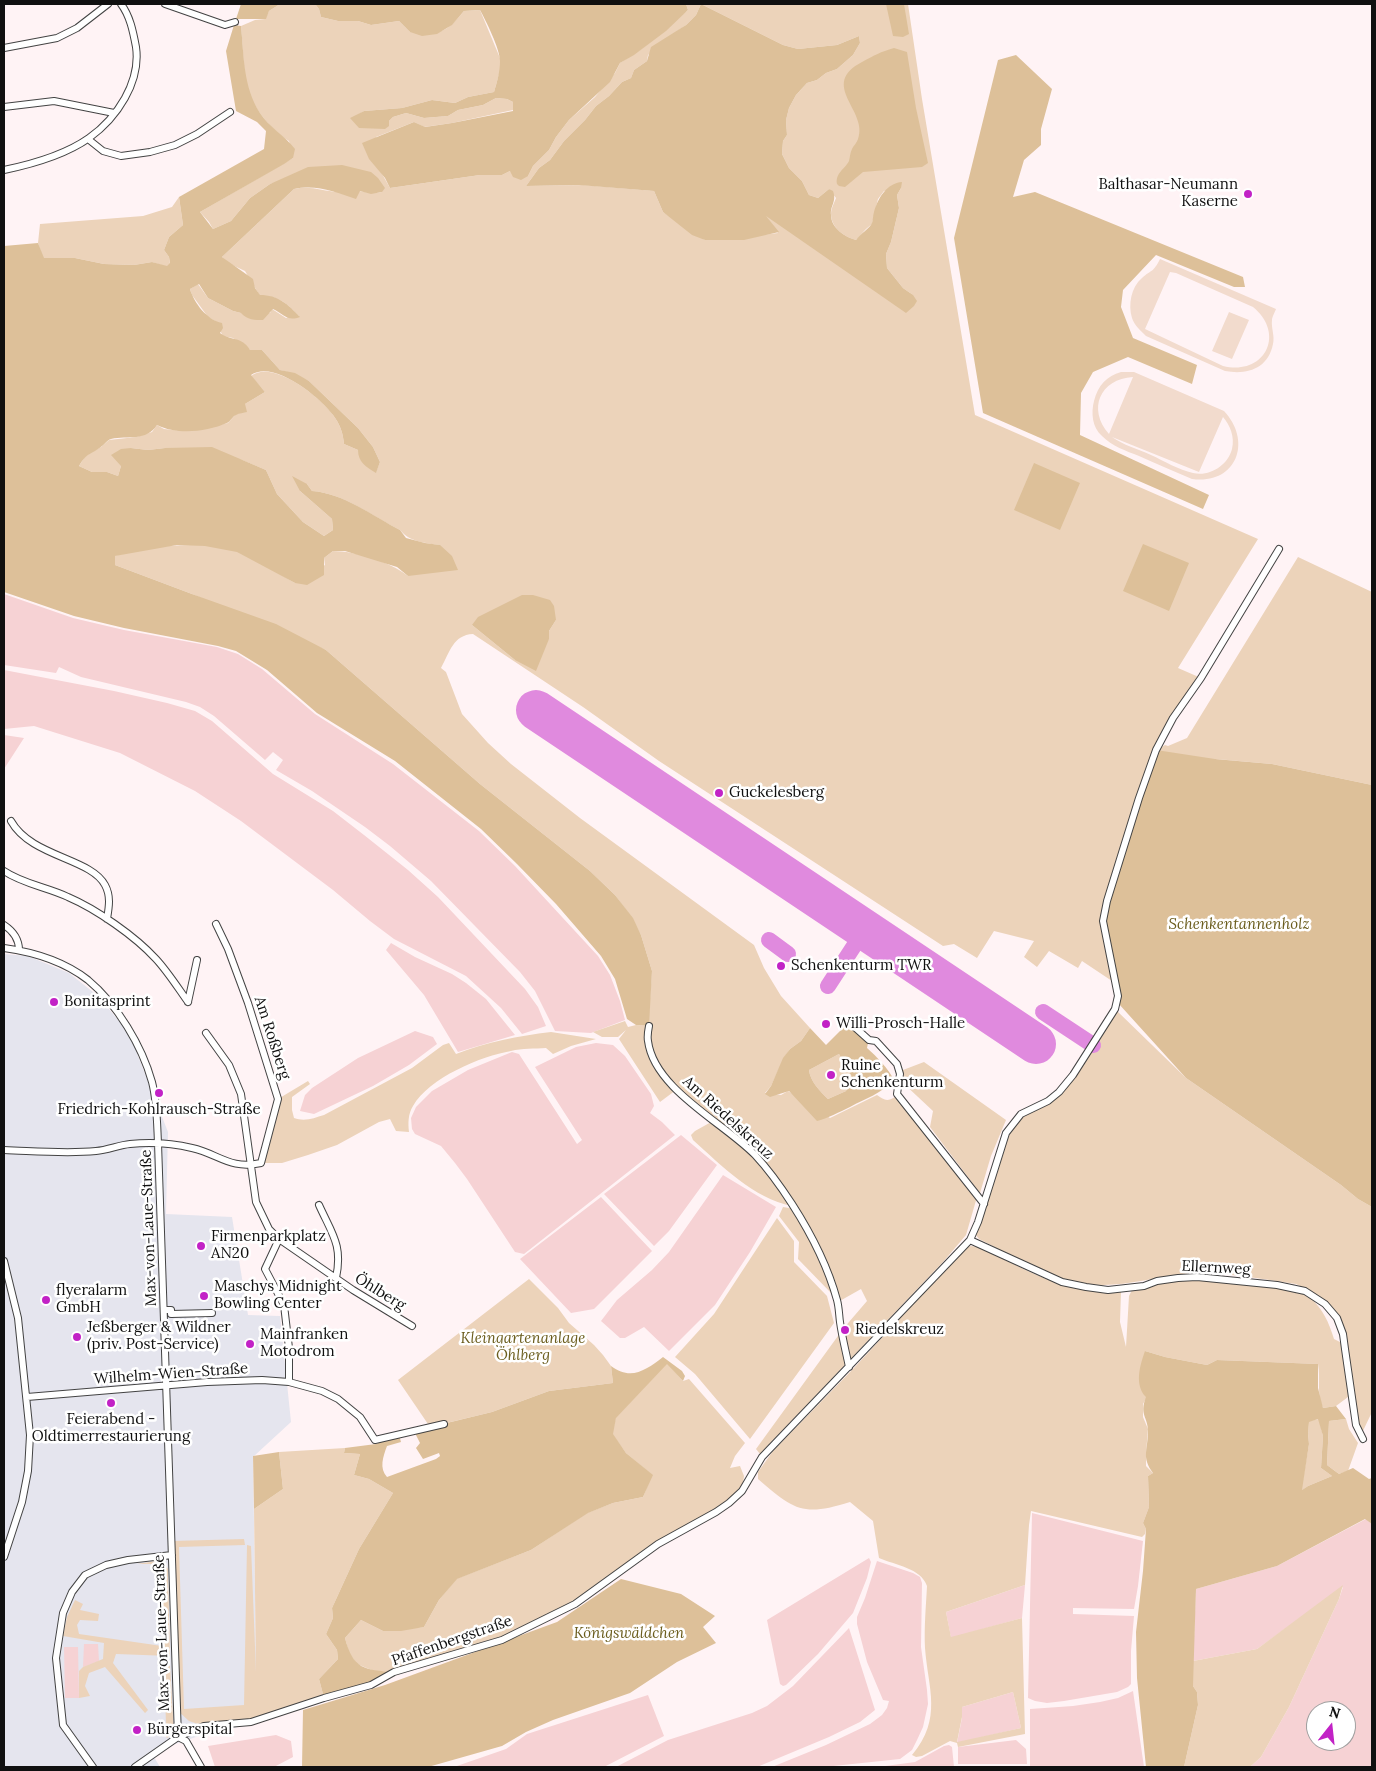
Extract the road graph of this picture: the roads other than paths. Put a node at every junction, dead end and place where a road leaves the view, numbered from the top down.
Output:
1 (108, 4) edge
2 (120, 4) edge
3 (165, 4) edge
4 (235, 22) dead end
5 (4, 48) edge
6 (4, 107) edge
7 (114, 112) junction
8 (230, 112) dead end
9 (88, 139) junction
10 (4, 170) edge
11 (1279, 549) dead end
12 (11, 821) dead end
13 (4, 870) edge
14 (107, 919) junction
15 (216, 924) dead end
16 (4, 925) edge
17 (4, 948) edge
18 (19, 950) junction
19 (197, 960) dead end
20 (849, 1022) dead end
21 (648, 1026) dead end
22 (206, 1033) dead end
23 (158, 1143) junction
24 (4, 1150) edge
25 (250, 1166) junction
26 (984, 1204) junction
27 (319, 1205) dead end
28 (279, 1239) junction
29 (970, 1240) junction
30 (4, 1261) edge
31 (336, 1278) junction
32 (164, 1310) junction
33 (212, 1313) dead end
34 (412, 1326) dead end
35 (849, 1367) junction
36 (289, 1382) junction
37 (167, 1385) junction
38 (27, 1397) junction
39 (444, 1424) dead end
40 (1363, 1440) dead end
41 (172, 1555) junction
42 (4, 1557) edge
43 (178, 1737) junction
44 (93, 1767) edge
45 (134, 1767) edge
46 (201, 1767) edge

1 - 5 street
2 - 7 street
3 - 4 street
6 - 7 street
7 - 9 street
8 - 9 street
9 - 10 street
11 - 26 street
12 - 14 street
13 - 14 street
14 - 19 street
15 - 25 street, Am Roßberg
16 - 18 street
17 - 18 street, Max-von-Laue-Straße
18 - 23 street, Max-von-Laue-Straße
20 - 26 street
21 - 35 street, Am Riedelskreuz
22 - 25 street, Öhlberg
23 - 24 street
23 - 25 street
23 - 32 street, Max-von-Laue-Straße
25 - 28 street, Öhlberg
26 - 29 street
27 - 31 street, Öhlberg
28 - 31 street, Öhlberg
28 - 36 street
29 - 35 street, Pfaffenbergstraße
29 - 40 street, Ellernweg
30 - 38 street
31 - 34 street, Öhlberg
32 - 33 street
32 - 37 street, Max-von-Laue-Straße
35 - 43 street, Pfaffenbergstraße
36 - 37 street, Wilhelm-Wien-Straße
36 - 39 street, Wilhelm-Wien-Straße
37 - 38 street, Wilhelm-Wien-Straße
37 - 41 street, Max-von-Laue-Straße
38 - 42 street
41 - 43 street, Max-von-Laue-Straße
41 - 44 street
43 - 45 street, Pfaffenbergstraße
43 - 46 street

